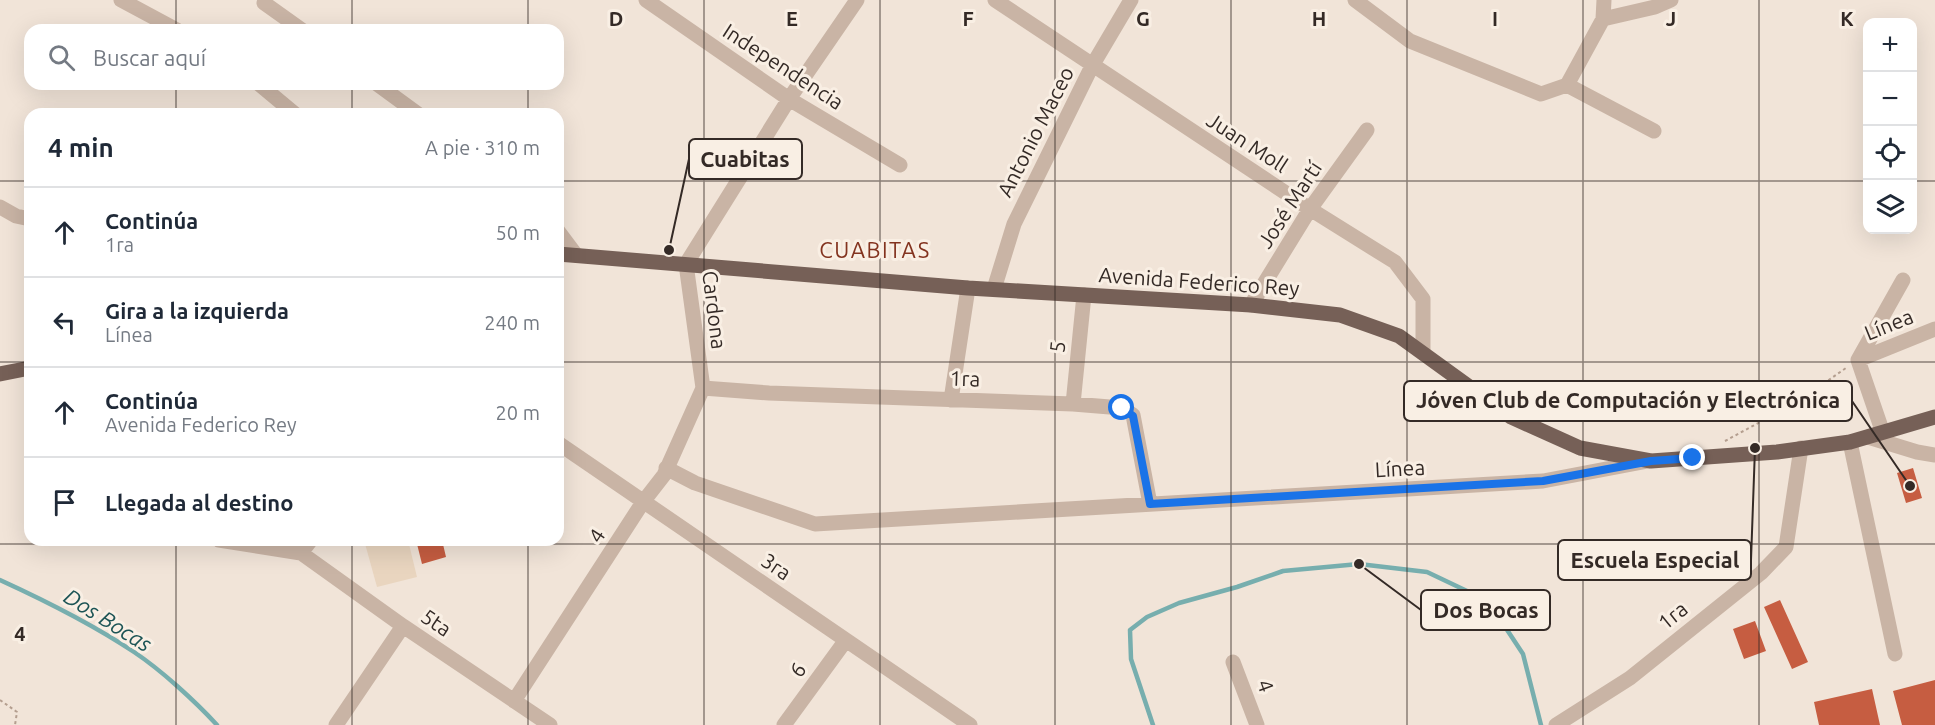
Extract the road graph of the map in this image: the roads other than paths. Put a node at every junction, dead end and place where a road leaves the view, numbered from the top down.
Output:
1 (121, 0) edge
2 (646, 0) edge
3 (857, 0) edge
4 (995, 0) edge
5 (1131, 0) edge
6 (1355, 0) edge
7 (1604, 0) edge
8 (1671, 0) edge
9 (264, 3) dead end
10 (1603, 19) junction
11 (166, 24) edge
12 (294, 24) edge
13 (1092, 66) junction
14 (1568, 85) junction
15 (266, 90) edge
16 (384, 90) edge
17 (789, 99) junction
18 (288, 108) edge
19 (410, 108) edge
20 (1367, 130) dead end
21 (1654, 131) dead end
22 (900, 165) dead end
23 (0, 207) edge
24 (1310, 209) junction
25 (24, 218) edge
26 (564, 239) edge
27 (564, 254) edge
28 (576, 255) junction
29 (686, 264) junction
30 (1903, 280) dead end
31 (968, 288) junction
32 (994, 289) junction
33 (1084, 295) junction
34 (1251, 305) junction
35 (1935, 329) edge
36 (1424, 353) junction
37 (1858, 360) junction
38 (24, 369) edge
39 (0, 374) edge
40 (703, 388) junction
41 (951, 400) junction
42 (1073, 404) junction
43 (1935, 417) edge
44 (1876, 435) junction
45 (1850, 442) junction
46 (564, 447) edge
47 (1800, 448) junction
48 (1935, 455) edge
49 (1651, 461) junction
50 (666, 468) junction
51 (644, 502) junction
52 (1150, 504) junction
53 (300, 546) edge
54 (403, 626) junction
55 (846, 640) junction
56 (1895, 654) dead end
57 (1233, 662) dead end
58 (514, 701) junction
59 (336, 725) edge
60 (550, 725) edge
61 (784, 725) edge
62 (970, 725) edge
63 (1257, 725) edge
64 (1556, 725) edge

1 - 11 street
2 - 17 street, Independencia
3 - 17 street, Cardona
4 - 13 street, Juan Moll
5 - 13 street, Antonio Maceo
6 - 14 street
7 - 10 street
8 - 10 street
9 - 12 street
10 - 14 street
13 - 24 street, Juan Moll
13 - 32 street, Antonio Maceo
14 - 21 street
15 - 18 street
16 - 19 street
17 - 22 street, Independencia
17 - 29 street, Cardona
20 - 24 street, José Martí
23 - 25 street
24 - 34 street, José Martí
24 - 36 street, Juan Moll
26 - 28 street
27 - 28 main road, Avenida Federico Rey
28 - 29 main road, Avenida Federico Rey
29 - 31 main road, Avenida Federico Rey
29 - 40 street, Cardona
30 - 37 street
31 - 32 main road, Avenida Federico Rey
31 - 41 street
32 - 33 main road, Avenida Federico Rey
33 - 34 main road, Avenida Federico Rey
33 - 42 street, 5
34 - 36 main road, Avenida Federico Rey
35 - 37 street, Línea
36 - 49 main road, Avenida Federico Rey
37 - 44 street
38 - 39 main road
40 - 41 street, 1ra
40 - 50 street, 4
41 - 42 street, 1ra
42 - 52 street, 1ra
43 - 44 main road, Avenida Federico Rey
44 - 45 main road, Avenida Federico Rey
44 - 48 street
45 - 47 main road, Avenida Federico Rey
45 - 56 street
46 - 51 street, 3ra
47 - 49 main road, Avenida Federico Rey
47 - 64 street, 1ra
49 - 52 street, Línea
50 - 51 street, 4
50 - 52 street, Línea
51 - 55 street, 3ra
51 - 58 street, 4
53 - 54 street, 5ta
54 - 58 street, 5ta
54 - 59 street
55 - 61 street, 6
55 - 62 street, 3ra
57 - 63 street, 4
58 - 60 street, 5ta

